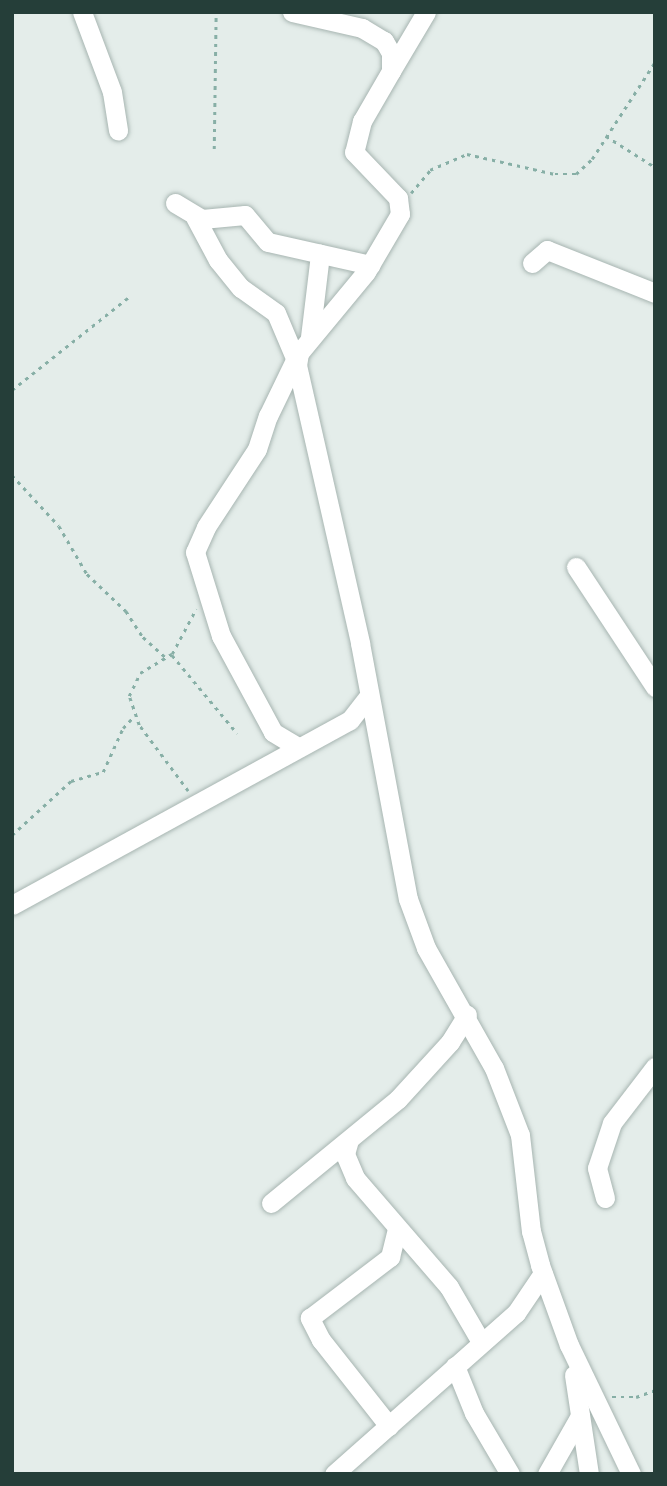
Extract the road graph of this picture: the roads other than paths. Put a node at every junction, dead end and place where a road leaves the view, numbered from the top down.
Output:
1 (82, 12) edge
2 (292, 12) edge
3 (426, 12) edge
4 (411, 39) junction
5 (384, 41) junction
6 (391, 71) junction
7 (118, 131) dead end
8 (175, 203) dead end
9 (195, 217) junction
10 (320, 254) junction
11 (532, 263) dead end
12 (370, 265) junction
13 (655, 293) edge
14 (301, 349) junction
15 (576, 567) dead end
16 (655, 687) edge
17 (368, 697) junction
18 (285, 745) junction
19 (12, 905) edge
20 (467, 1015) junction
21 (655, 1067) edge
22 (349, 1140) junction
23 (605, 1198) dead end
24 (271, 1203) dead end
25 (397, 1228) junction
26 (543, 1273) junction
27 (481, 1342) junction
28 (569, 1345) junction
29 (455, 1366) junction
30 (580, 1416) junction
31 (388, 1426) junction
32 (337, 1473) edge
33 (510, 1474) edge
34 (547, 1474) edge
35 (589, 1474) edge
36 (631, 1474) edge

1 - 7 street
2 - 5 street
3 - 4 street
4 - 5 street
4 - 6 street
5 - 6 street
6 - 12 street
8 - 9 street
9 - 10 street
9 - 14 street
10 - 12 street
10 - 14 street
11 - 13 street
12 - 14 street
14 - 17 street
14 - 18 street
15 - 16 street
17 - 18 street
17 - 20 street
18 - 19 street
20 - 22 street
20 - 26 street
21 - 23 street
22 - 24 street
22 - 25 street
25 - 27 street
25 - 31 street
26 - 27 street
26 - 28 street
27 - 29 street
28 - 30 street
28 - 36 street
29 - 31 street
29 - 33 street
30 - 34 street
30 - 35 street
31 - 32 street

